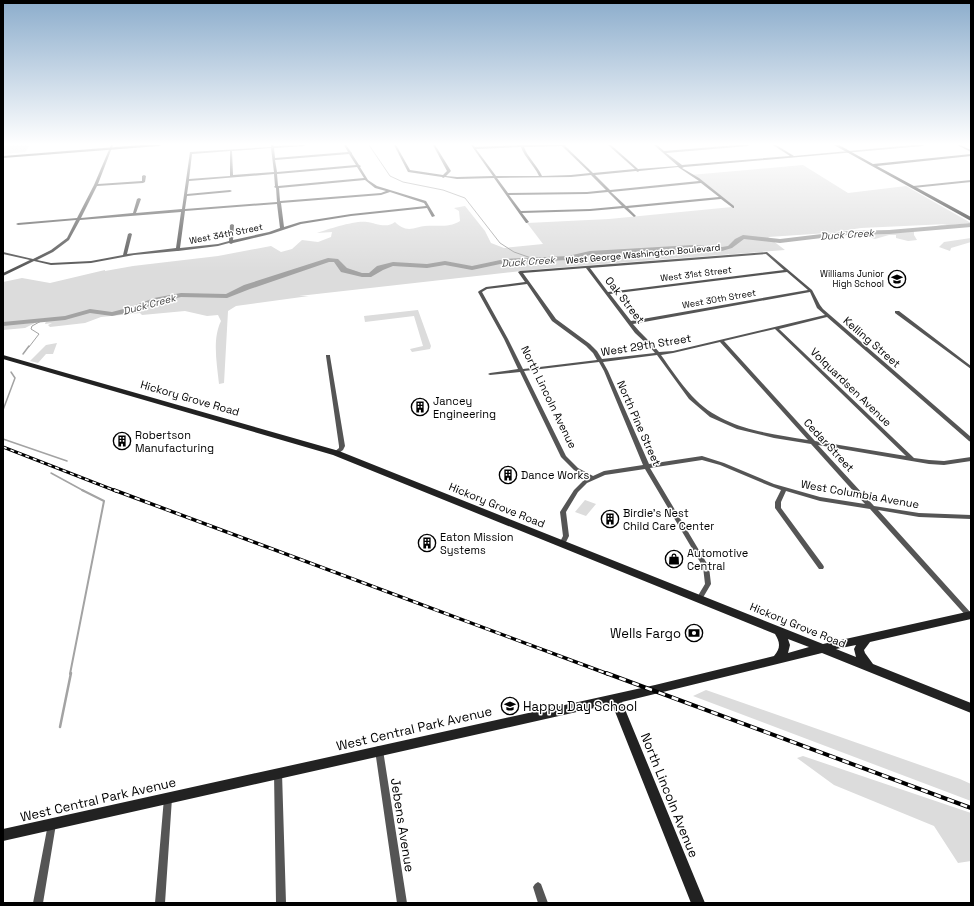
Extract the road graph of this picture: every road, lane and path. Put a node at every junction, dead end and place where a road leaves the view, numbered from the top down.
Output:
1 (95, 187) edge
2 (187, 187) edge
3 (276, 187) edge
4 (380, 187) edge
5 (503, 187) edge
6 (605, 187) edge
7 (647, 187) edge
8 (709, 187) edge
9 (913, 187) edge
10 (230, 191) dead end
11 (390, 191) junction
12 (609, 191) junction
13 (508, 194) junction
14 (186, 195) junction
15 (722, 198) junction
16 (139, 199) dead end
17 (278, 203) junction
18 (428, 207) junction
19 (733, 207) dead end
20 (626, 208) junction
21 (184, 211) junction
22 (520, 212) junction
23 (134, 216) junction
24 (433, 216) dead end
25 (634, 216) dead end
26 (971, 219) edge
27 (78, 220) junction
28 (527, 222) dead end
29 (18, 224) dead end
30 (232, 225) dead end
31 (282, 229) junction
32 (130, 234) dead end
33 (231, 243) junction
34 (178, 250) junction
35 (3, 253) edge
36 (767, 253) joint
37 (125, 256) junction
38 (33, 260) junction
39 (587, 267) junction
40 (787, 271) junction
41 (520, 272) joint
42 (3, 275) edge
43 (527, 283) junction
44 (811, 291) junction
45 (607, 293) junction
46 (897, 312) dead end
47 (827, 316) junction
48 (630, 323) junction
49 (776, 328) junction
50 (721, 341) junction
51 (658, 354) junction
52 (328, 356) dead end
53 (3, 357) edge
54 (600, 361) junction
55 (971, 368) edge
56 (521, 370) junction
57 (490, 374) dead end
58 (971, 440) edge
59 (813, 443) junction
60 (336, 453) junction
61 (971, 459) edge
62 (913, 460) junction
63 (646, 466) junction
64 (592, 478) junction
65 (784, 489) junction
66 (873, 508) junction
67 (971, 517) edge
68 (562, 544) junction
69 (821, 567) dead end
70 (699, 599) junction
71 (970, 616) edge
72 (778, 630) junction
73 (866, 640) junction
74 (824, 648) junction
75 (778, 659) junction
76 (871, 667) junction
77 (615, 698) junction
78 (971, 708) edge
79 (379, 750) junction
80 (278, 773) junction
81 (168, 798) junction
82 (52, 824) junction
83 (3, 835) edge
84 (538, 887) dead end
85 (38, 903) edge
86 (160, 903) edge
87 (281, 903) edge
88 (402, 903) edge
89 (543, 903) edge
90 (698, 903) edge

1 - 27 street
2 - 14 street
3 - 17 street
4 - 11 street
5 - 13 street
6 - 12 street
7 - 12 street
8 - 15 street
9 - 26 main road
10 - 14 street
11 - 17 street
11 - 18 street
12 - 13 street
12 - 20 street
13 - 22 street
14 - 21 street
15 - 19 street
15 - 20 street
16 - 23 street
17 - 21 street
17 - 31 street
18 - 24 street
18 - 31 street, West 34th Street
20 - 22 street
20 - 25 street
21 - 23 street
21 - 34 street
22 - 28 street
23 - 27 street
27 - 29 street
27 - 38 street
30 - 33 street
31 - 33 street, West 34th Street
32 - 37 street
33 - 34 street, West 34th Street
34 - 37 street, West 34th Street
35 - 38 street, West 34th Street
36 - 39 street, West George Washington Boulevard
36 - 40 street, Kelling Street
37 - 38 street, West 34th Street
38 - 42 street
39 - 41 street, West George Washington Boulevard
39 - 45 street, Oak Street
40 - 44 street, Kelling Street
40 - 45 street, West 31st Street
41 - 43 street, North Pine Street
43 - 54 street, North Pine Street
43 - 56 street, North Lincoln Avenue
44 - 47 street, Kelling Street
44 - 48 street, West 30th Street
45 - 48 street, Oak Street
46 - 55 street
47 - 49 street, West 29th Street
47 - 58 street, Kelling Street
48 - 51 street, Oak Street
49 - 50 street, West 29th Street
49 - 62 street, Volquardsen Avenue
50 - 51 street, West 29th Street
50 - 59 street, Cedar Street
51 - 54 street, West 29th Street
51 - 59 street, Oak Street
52 - 60 street
53 - 60 main road, Hickory Grove Road
54 - 56 street, West 29th Street
54 - 63 street, North Pine Street
56 - 57 street, West 29th Street
56 - 64 street, North Lincoln Avenue
59 - 62 street, Oak Street
59 - 66 street, Cedar Street
60 - 68 main road, Hickory Grove Road
61 - 62 street, Oak Street
63 - 64 street, West Columbia Avenue
63 - 65 street, West Columbia Avenue
63 - 70 street, North Pine Street
64 - 68 street, West Columbia Avenue
65 - 66 street, West Columbia Avenue
65 - 69 street
66 - 67 street, West Columbia Avenue
66 - 71 street, Cedar Street
68 - 70 main road, Hickory Grove Road
70 - 72 main road, Hickory Grove Road
71 - 73 main road, West Central Park Avenue
72 - 74 main road, Hickory Grove Road
72 - 75 main road
73 - 74 main road, West Central Park Avenue
73 - 76 main road
74 - 75 main road, West Central Park Avenue
74 - 76 main road, Hickory Grove Road
75 - 77 main road, West Central Park Avenue
76 - 78 main road, Hickory Grove Road
77 - 79 main road, West Central Park Avenue
77 - 90 main road, North Lincoln Avenue
79 - 80 main road, West Central Park Avenue
79 - 88 street, Jebens Avenue
80 - 81 main road, West Central Park Avenue
80 - 87 street
81 - 82 main road, West Central Park Avenue
81 - 86 street
82 - 83 main road, West Central Park Avenue
82 - 85 street
84 - 89 street

